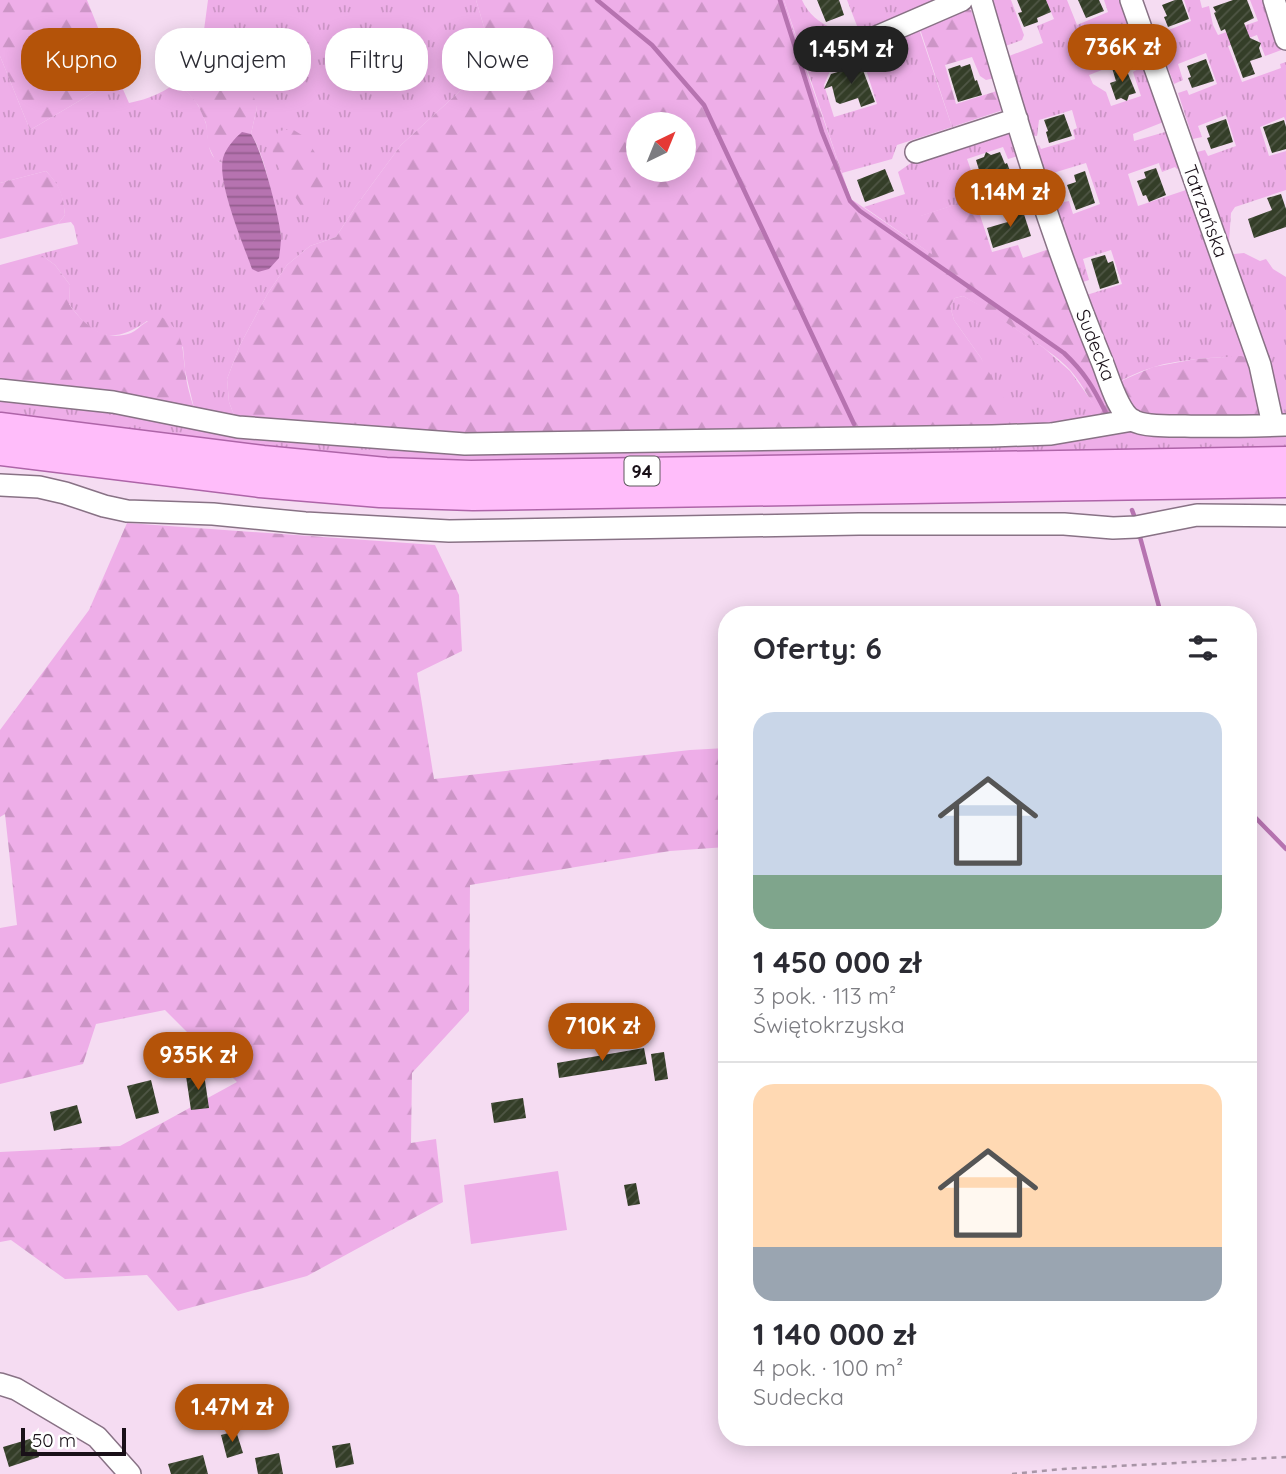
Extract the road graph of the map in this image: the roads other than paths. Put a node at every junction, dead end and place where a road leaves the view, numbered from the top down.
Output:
1 (962, 0) edge
2 (981, 0) edge
3 (1131, 0) edge
4 (1274, 0) edge
5 (1286, 39) edge
6 (865, 42) dead end
7 (1017, 119) junction
8 (916, 152) dead end
9 (0, 390) edge
10 (1133, 420) junction
11 (1280, 425) edge
12 (0, 426) edge
13 (0, 452) edge
14 (1286, 460) edge
15 (1286, 484) edge
16 (0, 485) edge
17 (1286, 516) edge
18 (0, 1384) edge
19 (130, 1474) edge

1 - 6 street
2 - 7 street, Sudecka
3 - 11 street, Tatrzańska
4 - 5 street
7 - 8 street
7 - 10 street, Sudecka
9 - 10 street
10 - 11 street
12 - 14 main road, 94
13 - 15 main road, 94
16 - 17 street
18 - 19 street

